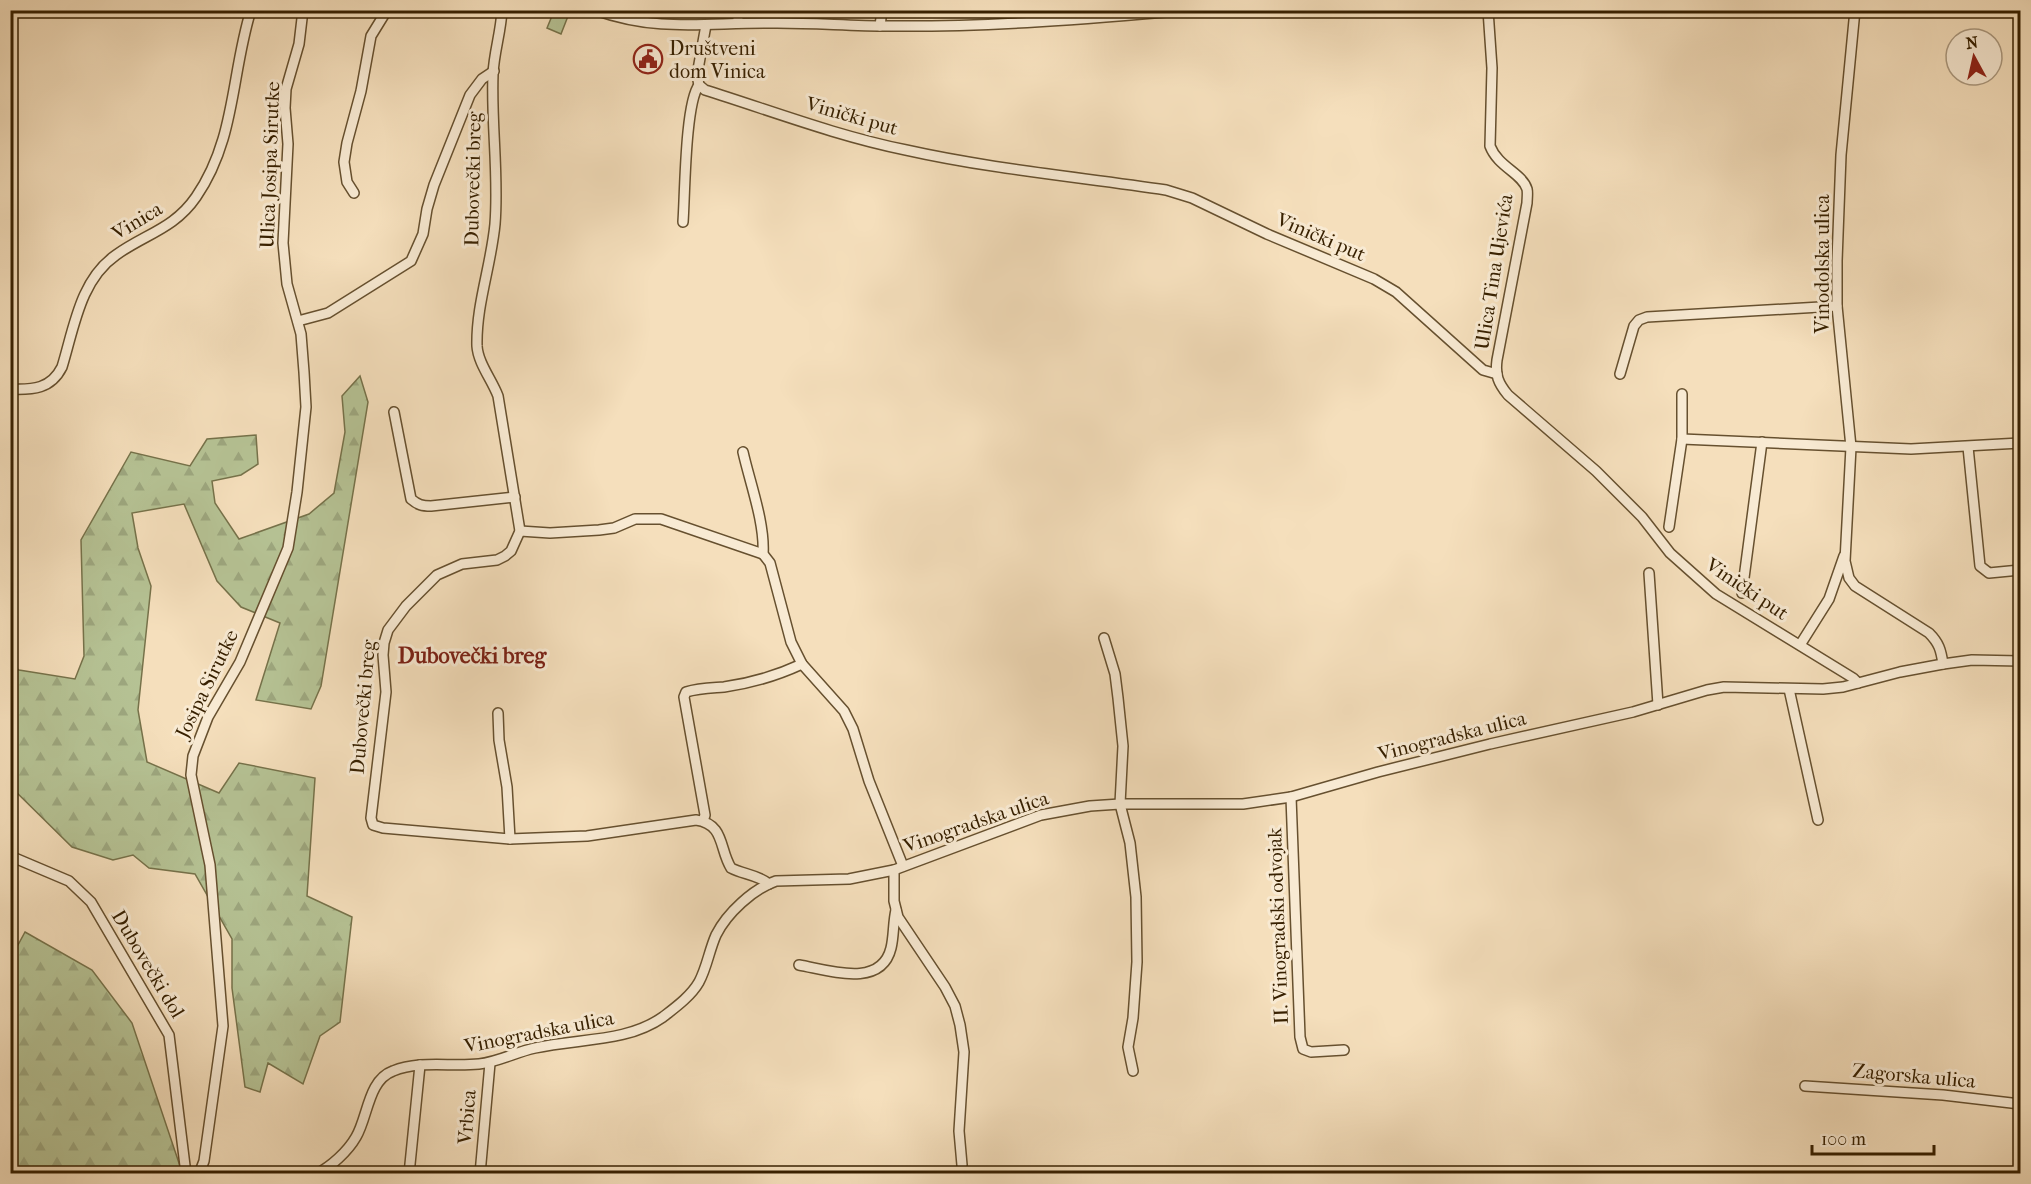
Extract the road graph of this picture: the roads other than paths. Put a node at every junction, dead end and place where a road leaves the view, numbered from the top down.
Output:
1 (251, 10) edge
2 (303, 10) edge
3 (387, 10) edge
4 (502, 10) edge
5 (595, 10) edge
6 (738, 10) edge
7 (882, 10) edge
8 (1188, 10) edge
9 (1488, 10) edge
10 (1855, 10) edge
11 (1066, 16) edge
12 (738, 24) junction
13 (706, 25) junction
14 (880, 26) junction
15 (494, 71) junction
16 (699, 85) junction
17 (354, 193) dead end
18 (682, 222) dead end
19 (1837, 306) junction
20 (298, 321) junction
21 (1497, 374) junction
22 (1620, 374) dead end
23 (10, 389) edge
24 (1682, 394) dead end
25 (394, 412) dead end
26 (1682, 439) junction
27 (1762, 442) junction
28 (2020, 443) edge
29 (1851, 447) junction
30 (1968, 447) junction
31 (743, 452) dead end
32 (515, 497) junction
33 (1669, 527) dead end
34 (520, 531) junction
35 (763, 554) junction
36 (1845, 554) junction
37 (2020, 570) edge
38 (1649, 573) dead end
39 (1742, 593) dead end
40 (1104, 638) dead end
41 (1800, 645) junction
42 (2020, 661) edge
43 (802, 664) junction
44 (1943, 664) junction
45 (1858, 683) junction
46 (1789, 689) junction
47 (1658, 705) junction
48 (498, 714) dead end
49 (1291, 797) junction
50 (1120, 804) junction
51 (1818, 820) dead end
52 (703, 821) junction
53 (510, 839) junction
54 (10, 856) edge
55 (898, 868) junction
56 (769, 884) junction
57 (896, 910) junction
58 (799, 965) dead end
59 (1344, 1050) dead end
60 (490, 1063) junction
61 (420, 1065) junction
62 (1133, 1071) dead end
63 (1805, 1086) dead end
64 (2020, 1104) edge
65 (962, 1165) dead end
66 (186, 1173) edge
67 (199, 1173) edge
68 (316, 1173) edge
69 (408, 1173) edge
70 (480, 1173) edge

1 - 23 street, Vinica
2 - 20 street, Ulica Josipa Sirutke
3 - 17 street
4 - 15 street, Dubovečki breg
5 - 13 street
6 - 12 street
7 - 14 street
8 - 11 street
9 - 21 street, Ulica Tina Ujevića
10 - 19 street, Vinodolska ulica
11 - 14 street
12 - 13 street
12 - 14 street
13 - 16 street
15 - 20 street, Dubovečki breg
15 - 32 street, Dubovečki breg
16 - 18 street
16 - 21 street, Vinički put
19 - 22 street
19 - 29 street, Vinodolska ulica
20 - 67 street, Josipa Sirutke
21 - 41 street, Vinički put
24 - 26 street
25 - 32 street
26 - 27 street
26 - 33 street
27 - 29 street
27 - 39 street
28 - 30 street
29 - 30 street
29 - 36 street, Vinodolska ulica
30 - 37 street
31 - 35 street
32 - 34 street, Dubovečki breg
34 - 35 street
34 - 53 street, Dubovečki breg
35 - 43 street
36 - 41 street, Vinodolska ulica
36 - 44 street, Vinodolska ulica
38 - 47 street
40 - 50 street
41 - 45 street, Vinički put
42 - 44 street, Vinogradska ulica
43 - 52 street
43 - 55 street
44 - 45 street, Vinogradska ulica
45 - 46 street, Vinogradska ulica
46 - 47 street, Vinogradska ulica
46 - 51 street
47 - 49 street, Vinogradska ulica
48 - 53 street
49 - 50 street, Vinogradska ulica
49 - 59 street, II. Vinogradski odvojak
50 - 55 street, Vinogradska ulica
50 - 62 street
52 - 53 street, Dubovečki breg
52 - 56 street
54 - 66 street, Dubovečki dol
55 - 56 street, Vinogradska ulica
55 - 57 street
56 - 60 street, Vinogradska ulica
57 - 58 street
57 - 65 street
60 - 61 street, Vinogradska ulica
60 - 70 street, Vrbica
61 - 68 street, Vinogradska ulica
61 - 69 street
63 - 64 street, Zagorska ulica

